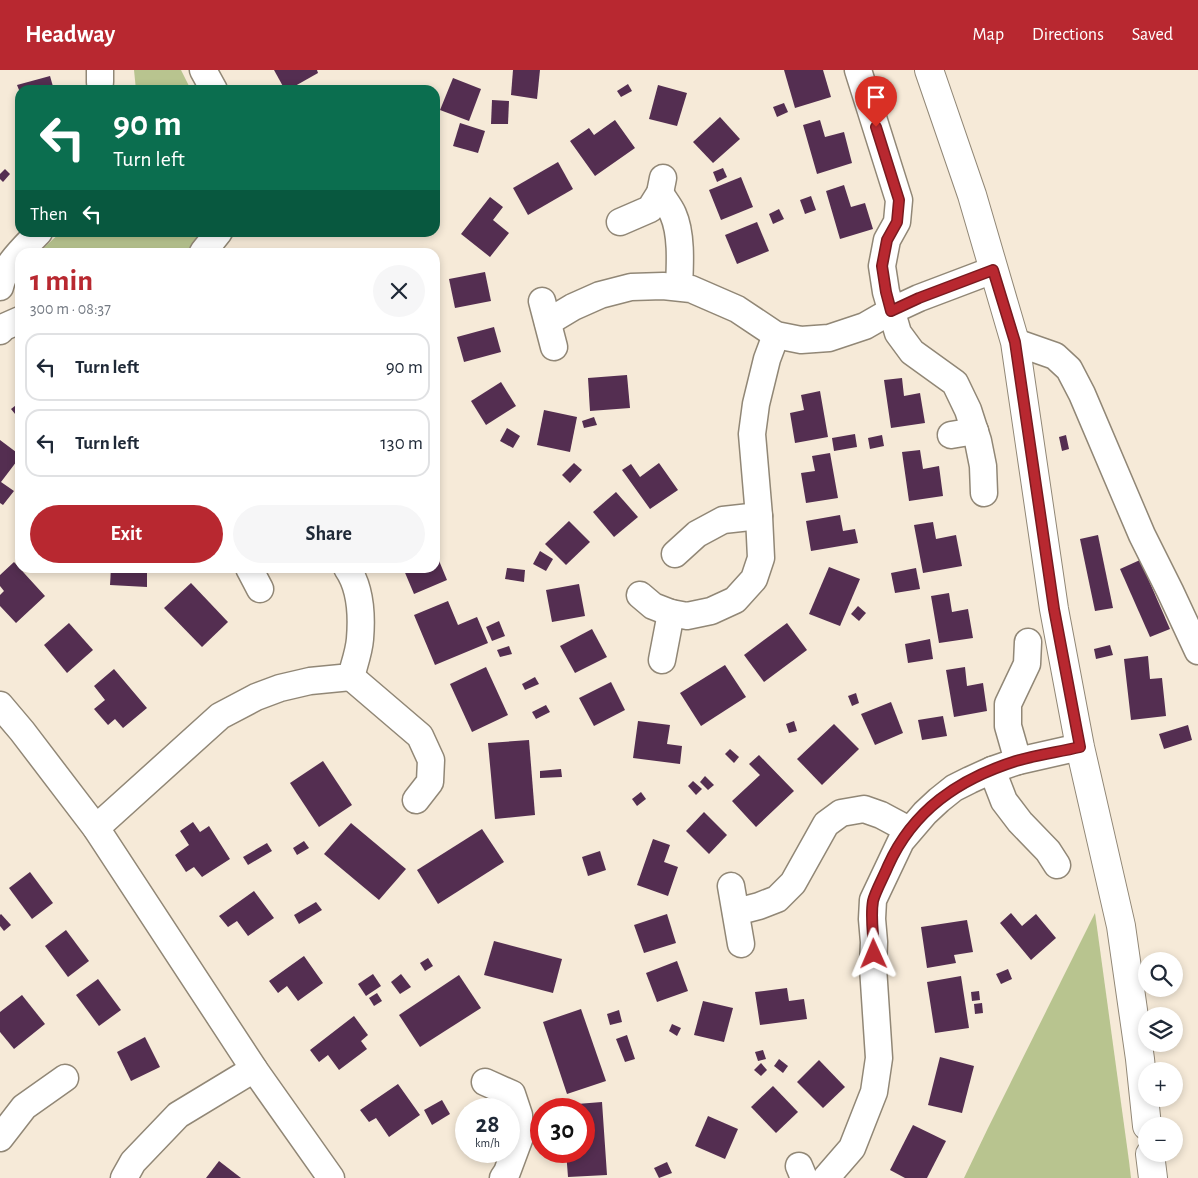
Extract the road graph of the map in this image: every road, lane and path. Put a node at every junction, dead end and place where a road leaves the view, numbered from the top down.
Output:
1 (203, 70) edge
2 (929, 70) edge
3 (211, 85) edge
4 (856, 86) edge
5 (620, 222) dead end
6 (34, 237) edge
7 (215, 237) edge
8 (24, 248) edge
9 (206, 248) edge
10 (15, 258) edge
11 (993, 270) junction
12 (0, 287) edge
13 (679, 287) junction
14 (891, 311) junction
15 (776, 335) junction
16 (1015, 342) junction
17 (554, 347) dead end
18 (984, 493) dead end
19 (759, 516) junction
20 (688, 553) dead end
21 (349, 573) edge
22 (640, 595) dead end
23 (671, 613) junction
24 (1028, 642) dead end
25 (1198, 651) edge
26 (662, 660) dead end
27 (351, 677) junction
28 (0, 705) edge
29 (1080, 747) junction
30 (1018, 760) junction
31 (992, 770) junction
32 (416, 800) dead end
33 (96, 828) junction
34 (909, 830) junction
35 (1057, 864) dead end
36 (731, 886) dead end
37 (736, 912) junction
38 (741, 944) dead end
39 (254, 1069) junction
40 (65, 1078) dead end
41 (485, 1082) dead end
42 (1146, 1117) edge
43 (0, 1138) edge
44 (1151, 1162) edge
45 (124, 1178) edge
46 (331, 1178) edge
47 (503, 1178) edge
48 (826, 1178) edge
49 (1153, 1178) edge

1 - 3 street
2 - 11 street
4 - 14 street
5 - 13 street
6 - 8 street
7 - 9 street
10 - 12 street
11 - 14 street
11 - 16 street
13 - 15 street
13 - 17 street
14 - 15 street
14 - 18 street
15 - 19 street
16 - 25 street
16 - 29 street
19 - 20 street
19 - 23 street
21 - 27 street
22 - 23 street
23 - 26 street
24 - 30 street
27 - 32 street
27 - 33 street
28 - 33 street
29 - 30 street
29 - 42 street
30 - 31 street
31 - 34 street
31 - 35 street
33 - 39 street
34 - 37 street
34 - 48 street
36 - 37 street
37 - 38 street
39 - 45 street
39 - 46 street
40 - 43 street
41 - 47 street
44 - 49 street

